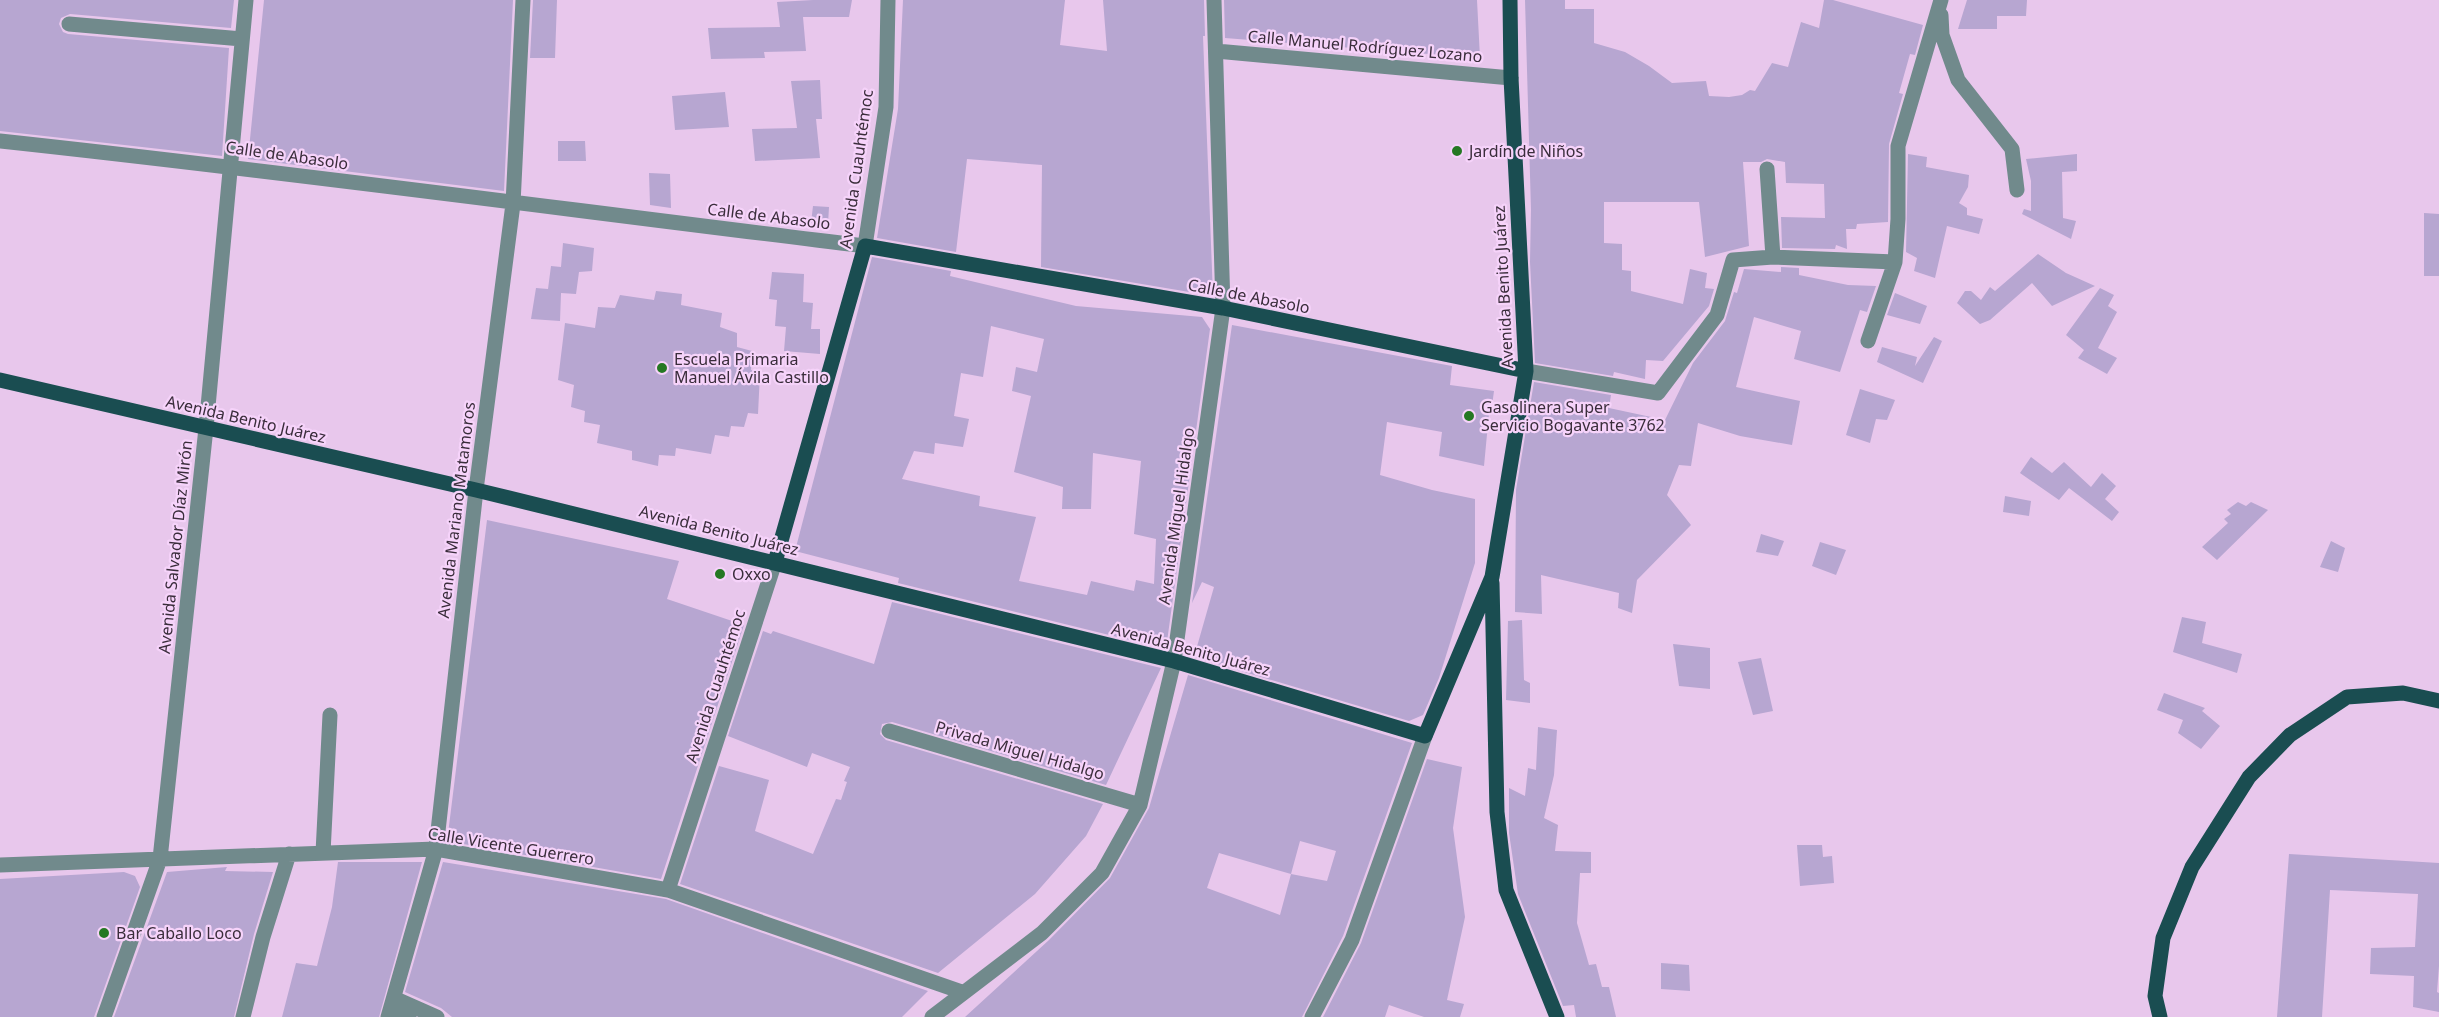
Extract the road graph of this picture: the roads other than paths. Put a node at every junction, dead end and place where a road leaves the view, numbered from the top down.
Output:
1 (246, 0) edge
2 (523, 0) edge
3 (888, 0) edge
4 (1214, 0) edge
5 (1510, 0) edge
6 (1941, 1) edge
7 (69, 24) dead end
8 (242, 39) junction
9 (1216, 51) junction
10 (1511, 78) junction
11 (0, 141) edge
12 (229, 165) junction
13 (1767, 169) dead end
14 (2017, 190) dead end
15 (513, 204) junction
16 (865, 246) junction
17 (1773, 257) junction
18 (1895, 262) junction
19 (1223, 308) junction
20 (1868, 341) dead end
21 (1526, 371) junction
22 (0, 380) edge
23 (206, 428) junction
24 (476, 490) junction
25 (775, 562) junction
26 (1492, 577) junction
27 (1173, 661) junction
28 (2439, 701) edge
29 (330, 715) dead end
30 (889, 731) dead end
31 (1425, 736) junction
32 (1140, 805) junction
33 (436, 849) junction
34 (323, 853) junction
35 (289, 855) junction
36 (160, 859) junction
37 (0, 866) edge
38 (668, 890) junction
39 (962, 992) junction
40 (391, 1008) edge
41 (104, 1017) edge
42 (243, 1017) edge
43 (409, 1017) edge
44 (437, 1017) edge
45 (932, 1017) edge
46 (1312, 1017) edge
47 (1557, 1017) edge
48 (2160, 1017) edge

1 - 8 street, Avenida Salvador Díaz Mirón
2 - 15 street, Avenida Mariano Matamoros
3 - 16 street, Avenida Cuauhtémoc
4 - 9 street, Avenida Miguel Hidalgo
5 - 10 main road, Avenida Benito Juárez
6 - 14 street
6 - 18 street
7 - 8 street
8 - 12 street, Avenida Salvador Díaz Mirón
9 - 10 street, Calle Manuel Rodríguez Lozano
9 - 19 street, Avenida Miguel Hidalgo
10 - 21 main road, Avenida Benito Juárez
11 - 12 street, Calle de Abasolo
12 - 15 street, Calle de Abasolo
12 - 23 street, Avenida Salvador Díaz Mirón
13 - 17 street
15 - 16 street, Calle de Abasolo
15 - 24 street, Avenida Mariano Matamoros
16 - 19 main road, Calle de Abasolo
16 - 25 main road, Avenida Cuauhtémoc
17 - 18 street
17 - 21 street
18 - 20 street
19 - 21 main road, Calle de Abasolo
19 - 27 street, Avenida Miguel Hidalgo
21 - 26 main road, Avenida Benito Juárez
22 - 23 main road, Avenida Benito Juárez
23 - 24 main road, Avenida Benito Juárez
23 - 36 street, Avenida Salvador Díaz Mirón
24 - 25 main road, Avenida Benito Juárez
24 - 33 street, Avenida Mariano Matamoros
25 - 27 main road, Avenida Benito Juárez
25 - 38 street, Avenida Cuauhtémoc
26 - 31 main road, Avenida Benito Juárez
26 - 47 main road
27 - 31 main road, Avenida Benito Juárez
27 - 32 street, Avenida Miguel Hidalgo
28 - 48 main road
29 - 34 street
30 - 32 street, Privada Miguel Hidalgo
31 - 46 street, Avenida Benito Juárez
32 - 39 street, Avenida Miguel Hidalgo
33 - 34 street, Calle Vicente Guerrero
33 - 38 street, Calle Vicente Guerrero
33 - 40 street, Avenida Mariano Matamoros
34 - 35 street, Calle Vicente Guerrero
35 - 36 street, Calle Vicente Guerrero
35 - 42 street
36 - 37 street, Calle Vicente Guerrero
36 - 41 street, Avenida Salvador Díaz Mirón
38 - 39 street, Calle Vicente Guerrero
39 - 45 street, Avenida Miguel Hidalgo
40 - 43 street
40 - 44 street

